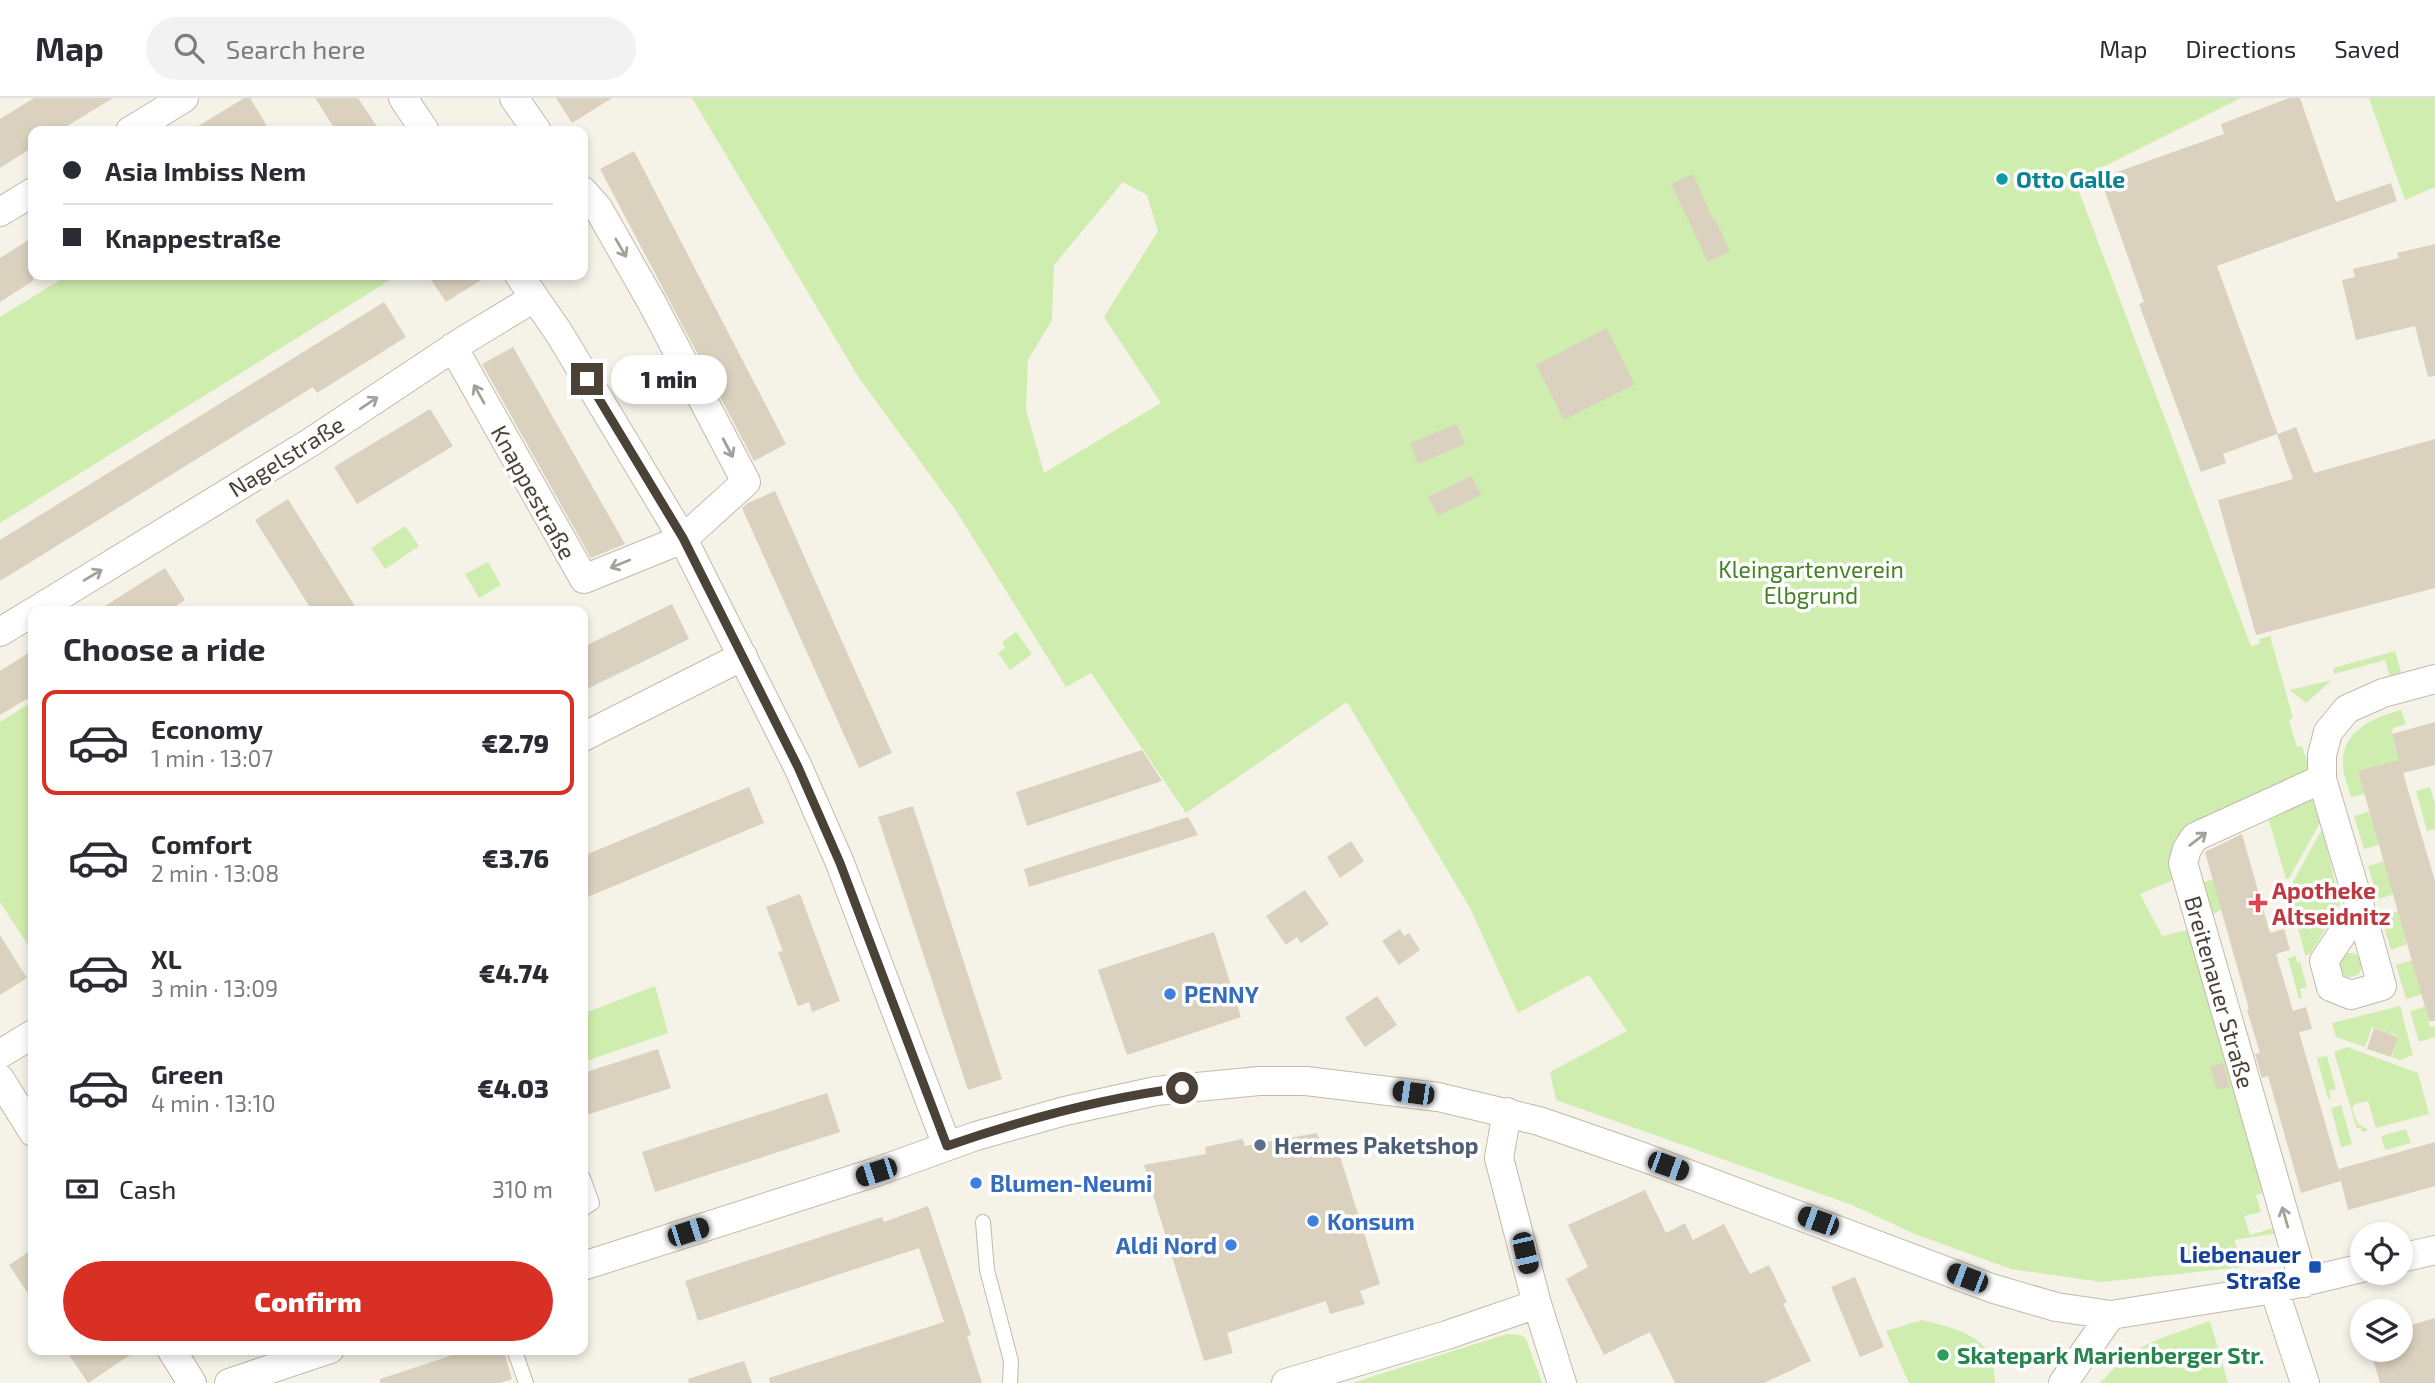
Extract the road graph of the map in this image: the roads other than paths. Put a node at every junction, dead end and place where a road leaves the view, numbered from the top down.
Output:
1 (184, 98) edge
2 (403, 98) edge
3 (514, 98) edge
4 (138, 126) edge
5 (422, 126) edge
6 (534, 126) edge
7 (28, 195) edge
8 (588, 197) edge
9 (0, 212) edge
10 (526, 286) edge
11 (453, 348) junction
12 (683, 538) junction
13 (42, 606) edge
14 (28, 615) edge
15 (0, 632) edge
16 (743, 656) junction
17 (2435, 679) edge
18 (588, 734) edge
19 (2322, 779) junction
20 (2360, 907) dead end
21 (28, 1037) edge
22 (0, 1054) edge
23 (0, 1079) edge
24 (1507, 1112) junction
25 (28, 1124) edge
26 (947, 1146) junction
27 (983, 1222) dead end
28 (2435, 1250) edge
29 (2413, 1255) edge
30 (588, 1264) edge
31 (2350, 1271) edge
32 (2304, 1283) junction
33 (2274, 1289) junction
34 (1537, 1304) junction
35 (2111, 1315) junction
36 (175, 1355) edge
37 (312, 1355) edge
38 (516, 1355) edge
39 (192, 1383) edge
40 (229, 1383) edge
41 (526, 1383) edge
42 (1010, 1383) edge
43 (1286, 1383) edge
44 (1562, 1383) edge
45 (2063, 1383) edge
46 (2305, 1383) edge

1 - 4 street
2 - 5 street
3 - 6 street
7 - 9 street
8 -> 12 street, Knappestraße
10 - 11 street, Nagelstraße
10 - 12 street
12 -> 11 street, Knappestraße
13 -> 11 street, Nagelstraße
12 - 16 street
14 - 15 street, Nagelstraße
16 - 18 street
16 - 26 street
17 - 19 street
19 - 20 street
32 -> 19 street, Breitenauer Straße
21 - 22 street
23 - 25 street
24 - 26 street
24 - 34 street
24 - 35 street
26 - 30 street
27 - 42 lane
28 - 29 street
31 - 32 street
32 - 33 street
33 - 35 street
33 - 46 street
34 - 43 street
34 - 44 street
35 - 45 street
36 - 39 street
37 - 40 street
38 - 41 lane

